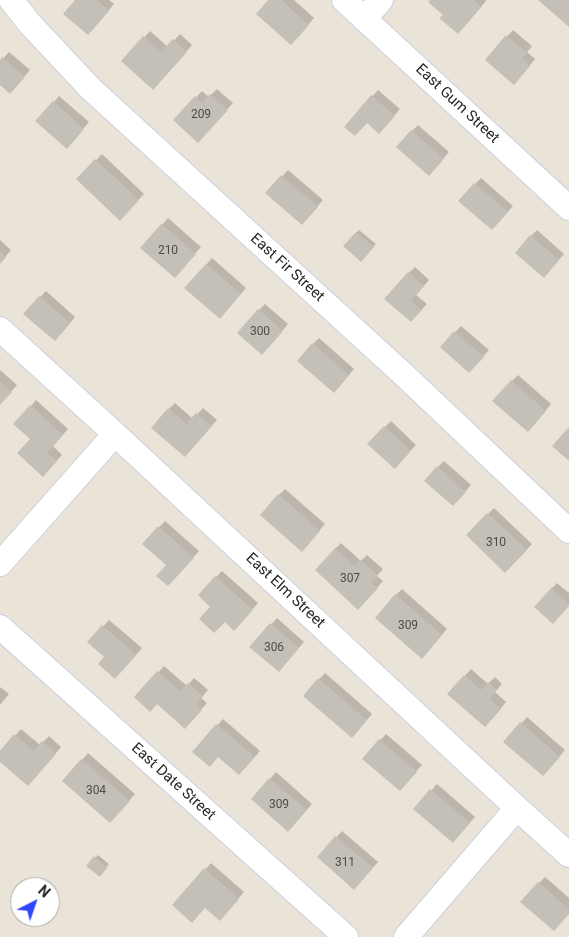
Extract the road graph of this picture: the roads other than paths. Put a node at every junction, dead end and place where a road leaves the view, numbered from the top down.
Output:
1 (11, 0) edge
2 (344, 0) edge
3 (381, 0) edge
4 (364, 19) junction
5 (569, 208) edge
6 (0, 329) edge
7 (115, 434) junction
8 (569, 531) edge
9 (0, 564) edge
10 (0, 627) edge
11 (517, 808) junction
12 (569, 855) edge
13 (346, 937) edge
14 (406, 937) edge

1 - 8 street, East Fir Street
2 - 4 street, East Gum Street
3 - 4 street
4 - 5 street, East Gum Street
6 - 7 street, East Elm Street
7 - 9 street
7 - 11 street, East Elm Street
10 - 13 street, East Date Street
11 - 12 street, East Elm Street
11 - 14 street

